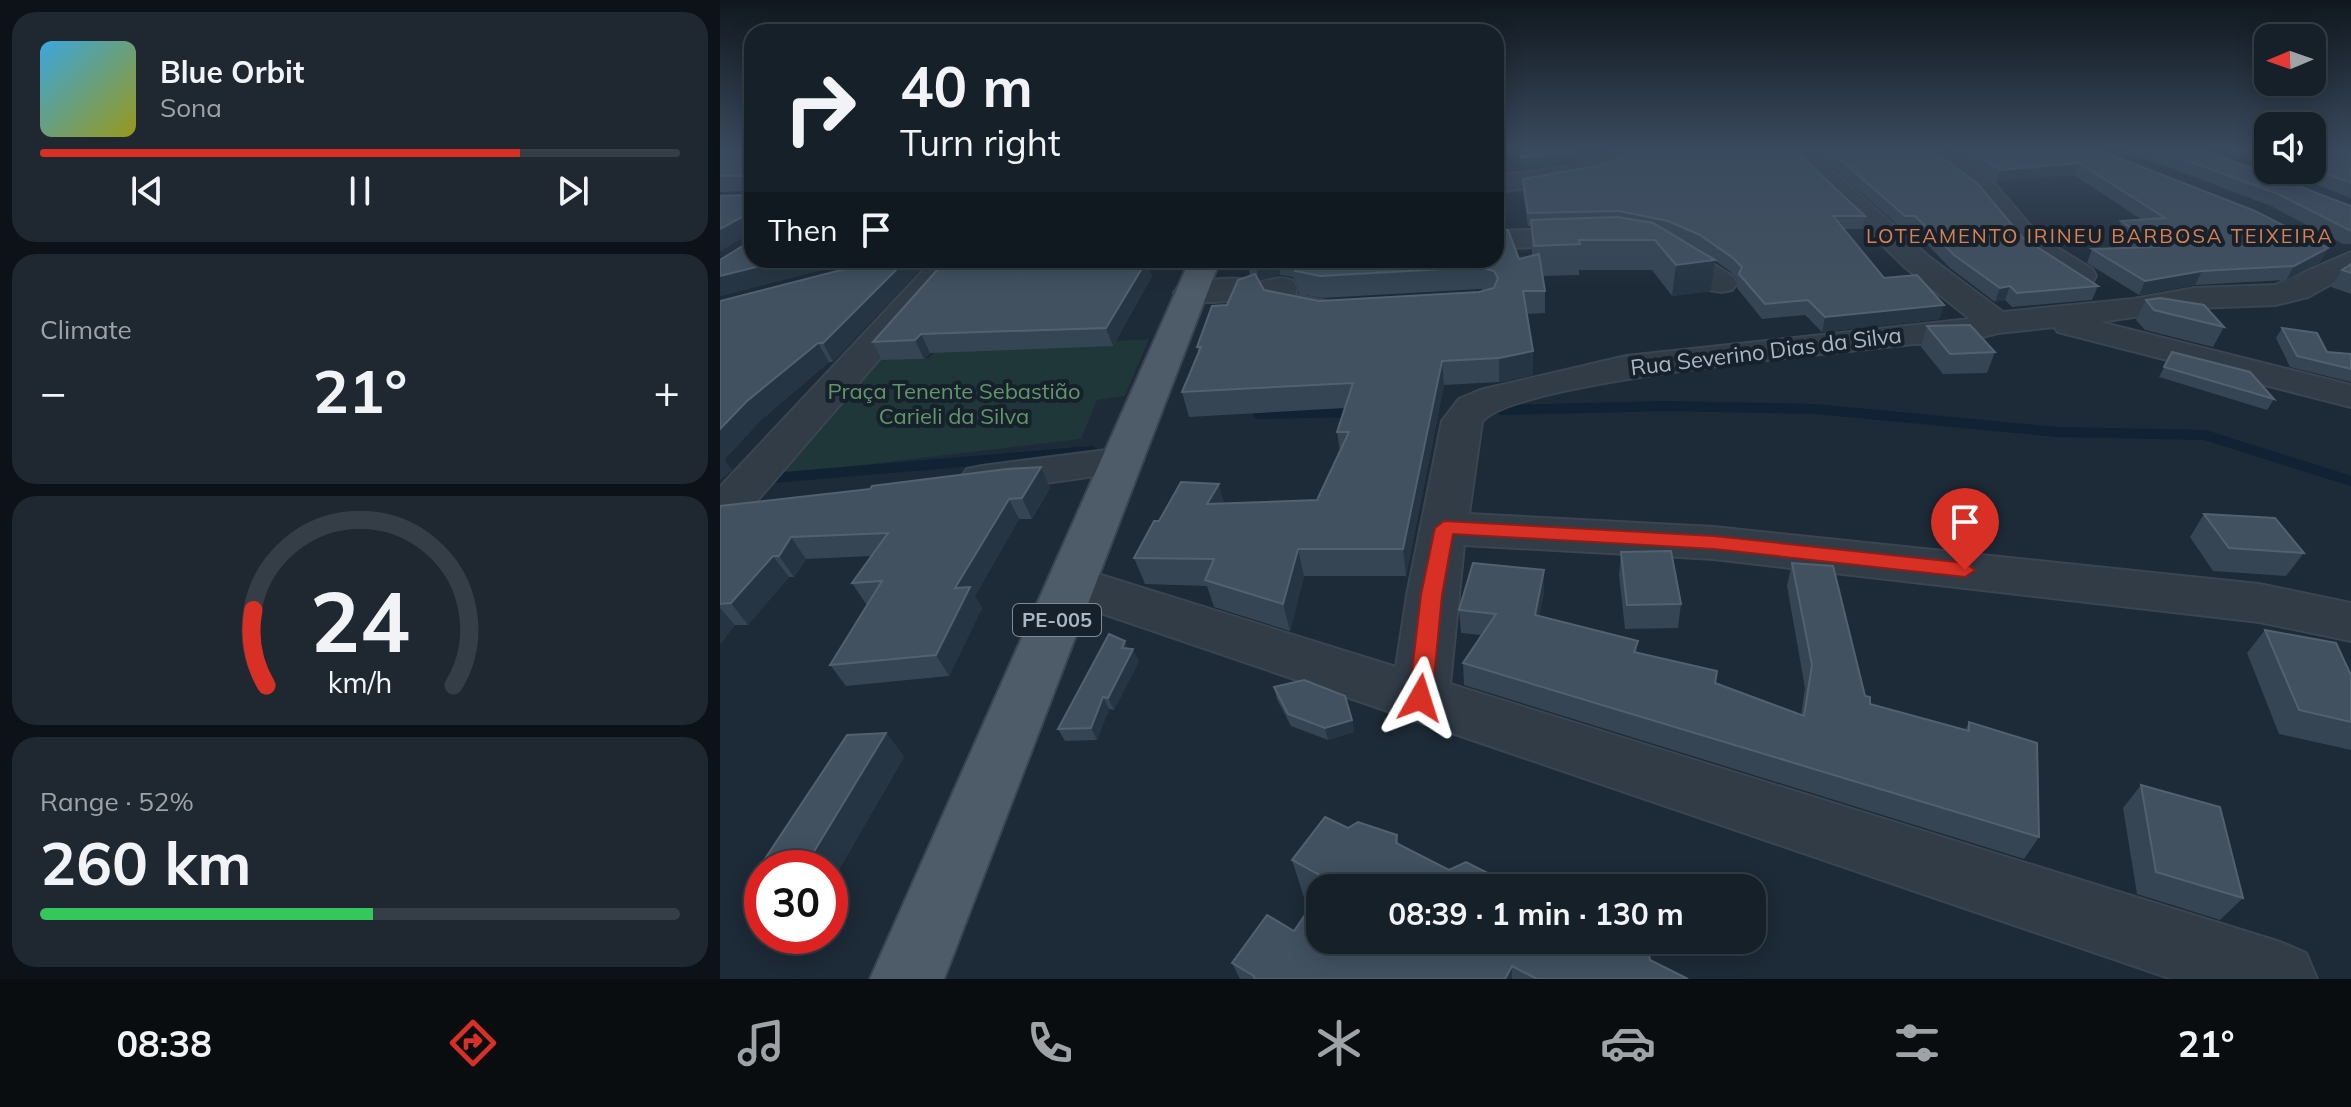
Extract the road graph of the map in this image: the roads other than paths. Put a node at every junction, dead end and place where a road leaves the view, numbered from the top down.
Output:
1 (1844, 195) edge
2 (1990, 195) edge
3 (1504, 253) edge
4 (2342, 258) edge
5 (943, 268) edge
6 (1197, 277) edge
7 (1274, 282) edge
8 (1721, 283) dead end
9 (2133, 309) junction
10 (1353, 310) edge
11 (2043, 318) junction
12 (1996, 323) junction
13 (2351, 396) edge
14 (1122, 461) junction
15 (939, 484) edge
16 (786, 503) edge
17 (722, 512) edge
18 (1444, 528) junction
19 (1072, 584) junction
20 (2351, 622) edge
21 (1420, 698) junction
22 (907, 979) edge
23 (2280, 979) edge

1 - 12 street
2 - 9 street
3 - 8 street
4 - 9 street, Rua Severino Dias da Silva
5 - 17 street
6 - 7 street
6 - 14 main road, PE-005
7 - 10 street
9 - 11 street, Rua Severino Dias da Silva
11 - 12 street, Rua Severino Dias da Silva
11 - 13 street
12 - 18 street, Rua Severino Dias da Silva
14 - 15 street
14 - 19 main road, PE-005
16 - 17 street
18 - 20 street
18 - 21 street, Rua Severino Dias da Silva
19 - 21 street
19 - 22 main road, PE-005
21 - 23 street

